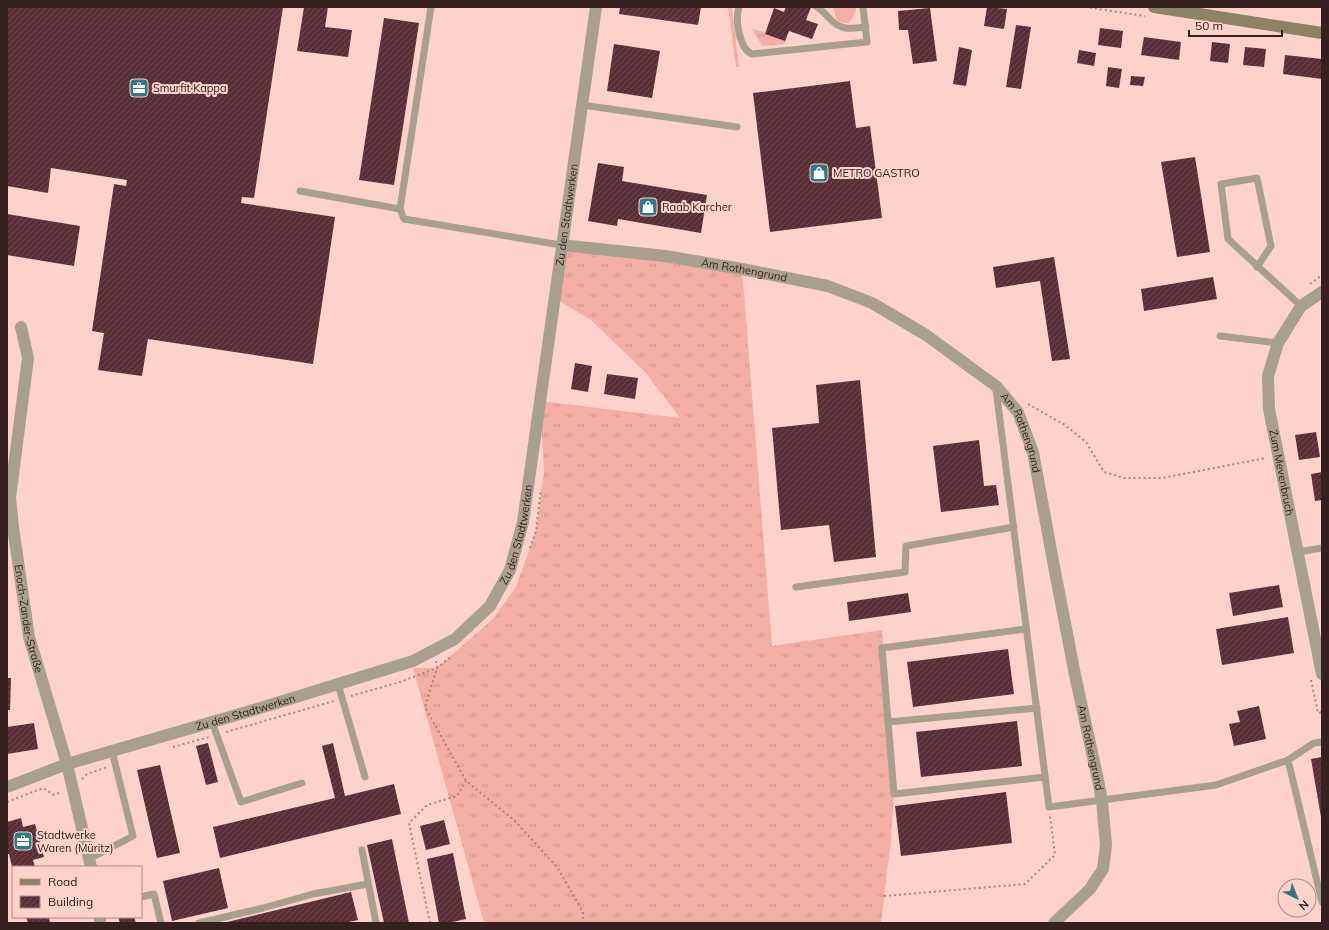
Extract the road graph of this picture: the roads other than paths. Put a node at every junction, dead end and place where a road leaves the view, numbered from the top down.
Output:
1 (431, 7) edge
2 (596, 7) edge
3 (739, 7) edge
4 (817, 7) edge
5 (863, 7) edge
6 (1154, 7) edge
7 (866, 27) junction
8 (1322, 33) edge
9 (582, 105) junction
10 (738, 127) dead end
11 (300, 191) dead end
12 (400, 209) junction
13 (562, 245) junction
14 (1257, 267) junction
15 (1322, 292) edge
16 (1301, 306) junction
17 (21, 327) dead end
18 (1220, 336) dead end
19 (1278, 343) junction
20 (996, 386) junction
21 (1014, 527) junction
22 (1322, 548) edge
23 (1298, 552) junction
24 (796, 587) dead end
25 (1026, 629) junction
26 (1322, 671) edge
27 (338, 684) junction
28 (1037, 708) junction
29 (212, 722) junction
30 (888, 722) junction
31 (1322, 742) edge
32 (112, 751) junction
33 (1288, 760) junction
34 (67, 764) junction
35 (365, 777) dead end
36 (1045, 777) junction
37 (302, 783) dead end
38 (7, 787) edge
39 (1102, 801) junction
40 (362, 850) dead end
41 (90, 863) edge
42 (368, 884) junction
43 (142, 897) edge
44 (1322, 902) edge
45 (161, 923) edge
46 (199, 923) edge
47 (376, 923) edge
48 (1054, 923) edge

1 - 12 lane
2 - 9 street, Zu den Stadtwerken
3 - 7 lane
4 - 7 lane
5 - 7 lane
6 - 8 main road
9 - 10 lane
9 - 13 street, Zu den Stadtwerken
11 - 12 lane
12 - 13 lane
13 - 20 street, Am Rothengrund
13 - 27 street, Zu den Stadtwerken
14 - 14 lane
14 - 16 lane
15 - 16 street, Zum Mevenbruch
16 - 19 street, Zum Mevenbruch
17 - 34 street, Enoch-Zander-Straße
18 - 19 lane
19 - 23 street, Zum Mevenbruch
20 - 21 lane
20 - 39 street, Am Rothengrund
21 - 24 lane
21 - 25 lane
22 - 23 lane
23 - 26 street, Zum Mevenbruch
25 - 28 lane
25 - 30 lane
27 - 29 street, Zu den Stadtwerken
27 - 35 lane
28 - 30 lane
28 - 36 lane
29 - 32 street, Zu den Stadtwerken
29 - 37 lane
30 - 36 lane
31 - 33 lane
32 - 34 street, Zu den Stadtwerken
32 - 41 lane
33 - 39 lane
33 - 44 lane
34 - 38 street, Zu den Stadtwerken
34 - 41 street, Enoch-Zander-Straße
36 - 39 lane
39 - 48 street, Am Rothengrund
40 - 42 lane
42 - 46 lane
42 - 47 lane
43 - 45 lane

